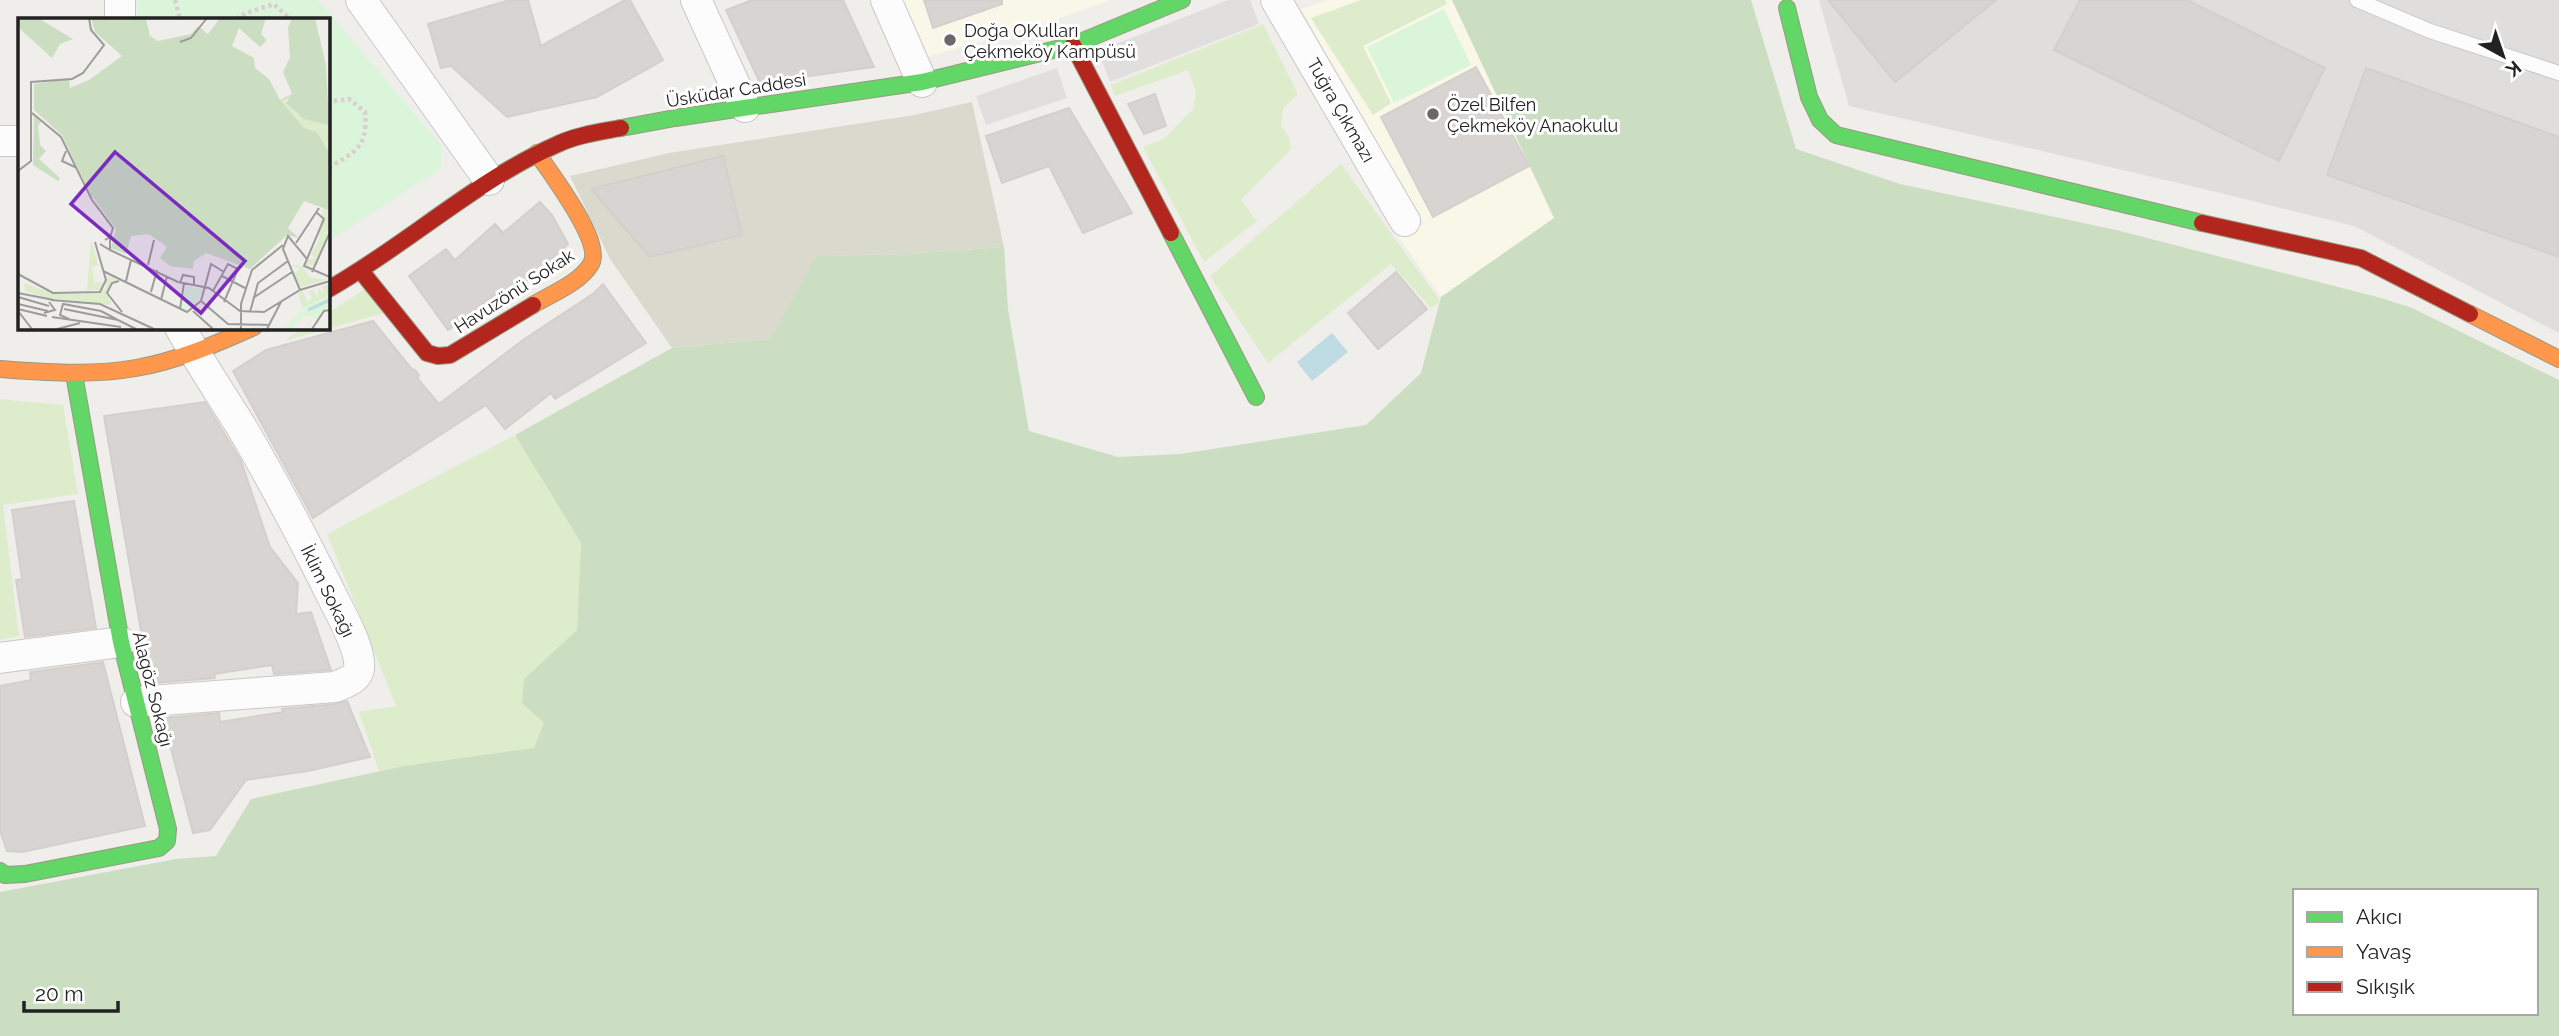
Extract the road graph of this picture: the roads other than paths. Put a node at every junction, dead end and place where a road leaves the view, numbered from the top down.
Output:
1 (120, 0) edge
2 (361, 0) edge
3 (696, 0) edge
4 (886, 0) edge
5 (1182, 0) edge
6 (1276, 0) edge
7 (2357, 0) edge
8 (1786, 3) edge
9 (120, 18) edge
10 (1073, 45) junction
11 (2559, 73) edge
12 (922, 82) junction
13 (745, 107) junction
14 (0, 141) edge
15 (18, 141) edge
16 (537, 153) junction
17 (489, 180) junction
18 (1405, 220) dead end
19 (361, 271) junction
20 (329, 289) edge
21 (244, 329) edge
22 (187, 340) edge
23 (2559, 359) edge
24 (0, 369) edge
25 (74, 373) junction
26 (1256, 397) dead end
27 (121, 642) junction
28 (0, 657) edge
29 (136, 702) junction
30 (0, 871) edge

1 - 9 street
2 - 17 street
3 - 13 street
4 - 12 street
5 - 10 street, Üsküdar Caddesi
6 - 18 street, Tuğra Çıkmazı
7 - 11 lane
8 - 23 street
10 - 12 street, Üsküdar Caddesi
10 - 26 street
12 - 13 street, Üsküdar Caddesi
13 - 16 street, Üsküdar Caddesi
14 - 15 street
16 - 17 street, Üsküdar Caddesi
16 - 19 street, Havuzönü Sokak
17 - 19 street, Üsküdar Caddesi
19 - 20 street, Üsküdar Caddesi
21 - 22 street
22 - 25 street
22 - 29 street, İklim Sokağı
24 - 25 street
25 - 27 street, Alagöz Sokağı
27 - 28 street
27 - 29 street, Alagöz Sokağı
29 - 30 street, Alagöz Sokağı

